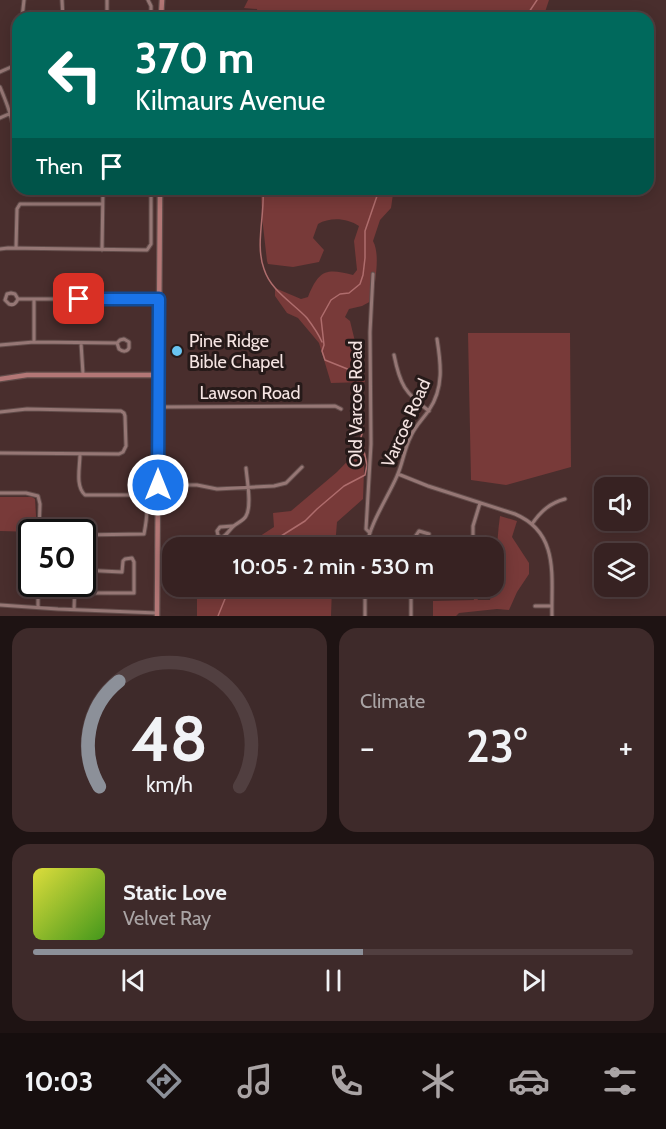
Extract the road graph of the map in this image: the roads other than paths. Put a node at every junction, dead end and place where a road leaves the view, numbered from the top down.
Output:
1 (0, 87) edge
2 (11, 113) junction
3 (0, 118) edge
4 (12, 118) edge
5 (103, 195) edge
6 (151, 195) edge
7 (160, 195) edge
8 (102, 204) junction
9 (16, 248) junction
10 (0, 249) edge
11 (102, 250) junction
12 (373, 274) dead end
13 (18, 299) junction
14 (34, 299) junction
15 (159, 299) junction
16 (437, 339) dead end
17 (34, 342) junction
18 (81, 343) junction
19 (117, 344) junction
20 (0, 345) edge
21 (394, 356) dead end
22 (82, 375) junction
23 (159, 375) junction
24 (0, 379) edge
25 (159, 407) junction
26 (340, 409) dead end
27 (429, 411) junction
28 (0, 412) edge
29 (0, 453) edge
30 (80, 454) junction
31 (302, 467) dead end
32 (246, 468) dead end
33 (398, 474) junction
34 (158, 485) junction
35 (247, 488) junction
36 (0, 493) edge
37 (565, 499) dead end
38 (480, 503) junction
39 (39, 519) edge
40 (532, 524) junction
41 (233, 526) junction
42 (370, 533) junction
43 (429, 534) dead end
44 (96, 535) edge
45 (369, 537) edge
46 (415, 537) edge
47 (473, 537) edge
48 (96, 571) edge
49 (96, 592) edge
50 (38, 597) edge
51 (74, 597) edge
52 (365, 597) edge
53 (411, 597) edge
54 (0, 605) edge
55 (535, 606) dead end
56 (551, 606) junction
57 (38, 608) junction
58 (74, 609) junction
59 (157, 614) edge
60 (365, 616) edge
61 (411, 616) edge
62 (552, 616) edge

1 - 2 street
2 - 3 street
2 - 4 street
5 - 8 street
6 - 11 street
7 - 15 main road
8 - 9 street
8 - 11 street
9 - 10 street
9 - 11 street
12 - 42 street, Old Varcoe Road
13 - 13 street
13 - 14 street
14 - 15 street
14 - 17 street
15 - 23 main road
16 - 27 street, Varcoe Road
17 - 18 street
17 - 20 street
18 - 19 street
18 - 22 street
19 - 19 street
21 - 27 street
22 - 23 main road
22 - 24 main road
23 - 25 main road
25 - 26 street, Lawson Road
25 - 34 main road
27 - 33 street, Varcoe Road
28 - 30 street
29 - 30 street
30 - 44 street
31 - 35 street
32 - 35 street
33 - 38 street
33 - 42 street, Varcoe Road
34 - 35 street
34 - 59 main road
35 - 41 street
36 - 39 street
37 - 40 street
38 - 40 street
38 - 47 street
40 - 56 street
41 - 41 street
42 - 45 street, Varcoe Road
43 - 46 street
48 - 49 street
50 - 57 street
51 - 58 street
52 - 60 street
53 - 61 street
54 - 57 street
55 - 56 street
56 - 62 street
57 - 58 street
58 - 59 street

